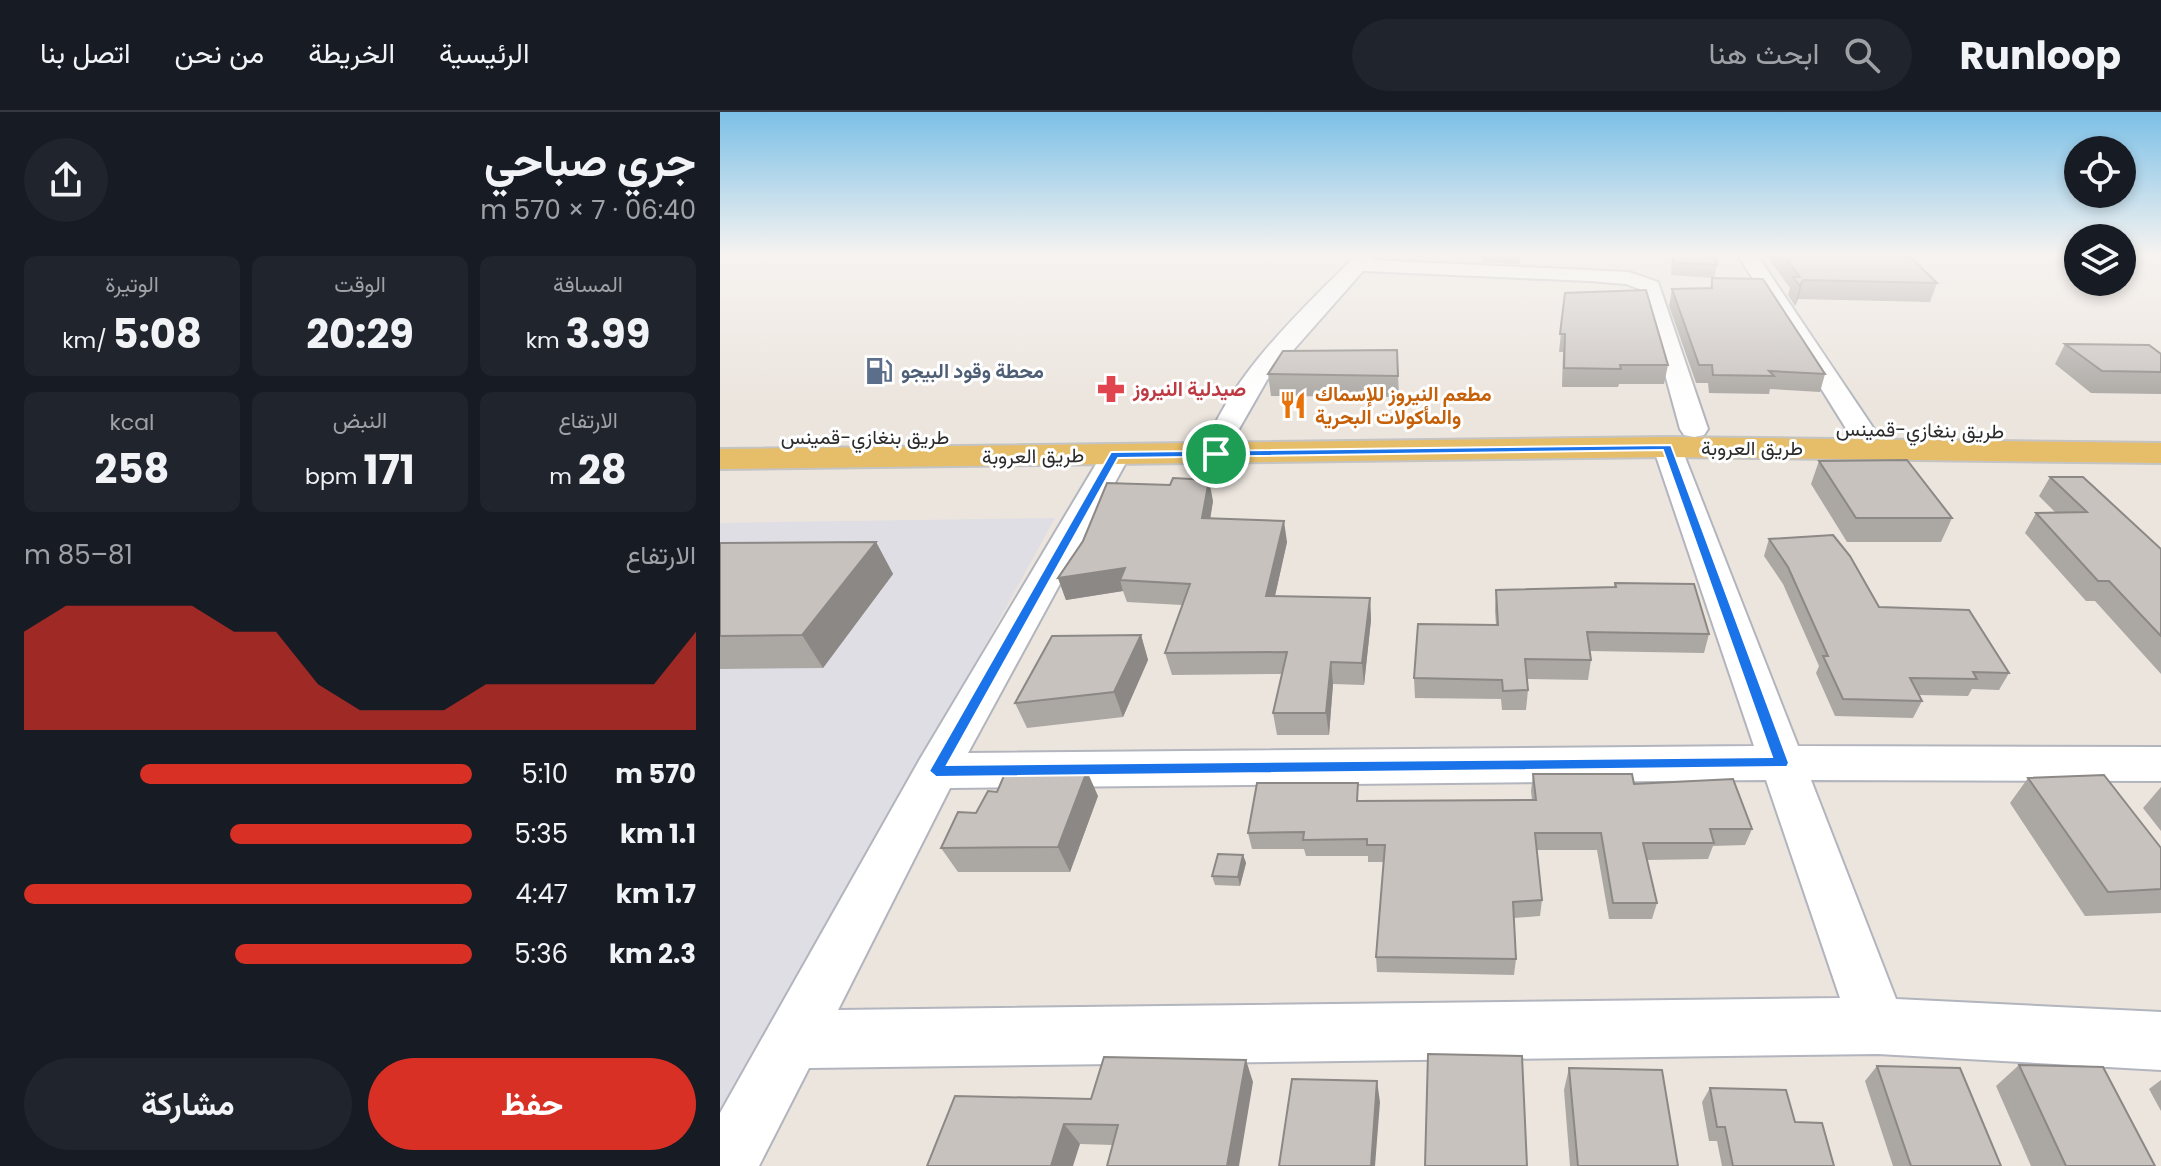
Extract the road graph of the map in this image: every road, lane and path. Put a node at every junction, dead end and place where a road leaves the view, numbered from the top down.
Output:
1 (1321, 304) edge
2 (1655, 304) edge
3 (1779, 304) edge
4 (1860, 429) junction
5 (2161, 435) edge
6 (720, 438) edge
7 (1681, 438) junction
8 (1219, 444) junction
9 (2161, 453) edge
10 (1115, 455) junction
11 (720, 459) edge
12 (1782, 763) junction
13 (2161, 764) edge
14 (936, 771) junction
15 (1878, 1026) junction
16 (791, 1039) junction
17 (2161, 1041) edge
18 (725, 1166) edge

1 - 8 street
2 - 7 street
3 - 4 street
4 - 5 main road, طريق بنغازي-قمينس
4 - 7 main road, طريق بنغازي-قمينس
6 - 8 main road, طريق بنغازي-قمينس
7 - 8 main road, طريق العروبة
7 - 9 main road, طريق العروبة
7 - 12 street
8 - 10 main road, طريق العروبة
10 - 11 main road, طريق العروبة
10 - 14 street
12 - 13 street
12 - 14 street
12 - 15 street
14 - 16 street
15 - 16 street
15 - 17 street
16 - 18 street

